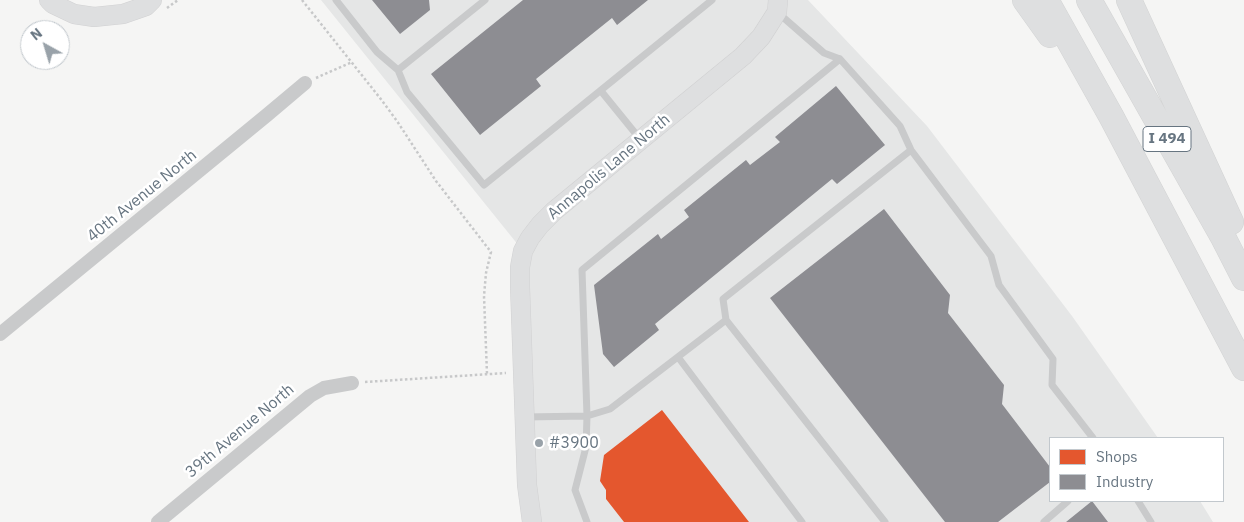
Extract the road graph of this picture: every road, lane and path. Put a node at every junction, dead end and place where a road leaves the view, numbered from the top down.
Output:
1 (49, 0) edge
2 (152, 0) edge
3 (302, 0) edge
4 (336, 0) edge
5 (485, 0) edge
6 (712, 0) edge
7 (1025, 0) edge
8 (1046, 0) edge
9 (1089, 0) edge
10 (1129, 0) edge
11 (778, 6) edge
12 (840, 59) junction
13 (352, 62) junction
14 (398, 70) junction
15 (304, 83) joint
16 (601, 91) junction
17 (1111, 116) junction
18 (641, 140) junction
19 (911, 150) junction
20 (1244, 254) edge
21 (1244, 278) edge
22 (726, 320) junction
23 (0, 334) edge
24 (678, 357) junction
25 (1244, 368) edge
26 (523, 373) junction
27 (486, 374) junction
28 (352, 383) joint
29 (587, 416) junction
30 (524, 417) junction
31 (1092, 437) edge
32 (1067, 502) edge
33 (1139, 502) edge
34 (158, 522) edge
35 (532, 522) edge
36 (587, 522) edge
37 (802, 522) edge
38 (885, 522) edge
39 (1044, 522) edge
40 (1151, 522) edge

1 - 2 street
3 - 13 path
4 - 14 lane
5 - 14 lane
6 - 16 lane
7 - 17 highway
8 - 17 highway, I 494
9 - 21 highway, I 494
10 - 20 highway
11 - 12 lane
11 - 18 street, Annapolis Lane North
12 - 19 lane
12 - 29 lane
13 - 15 path
13 - 27 path
14 - 16 lane
15 - 23 street, 40th Avenue North
16 - 18 lane
17 - 25 highway, I 494
18 - 26 street, Annapolis Lane North
19 - 22 lane
19 - 31 lane
22 - 24 lane
22 - 38 lane
24 - 29 lane
24 - 37 lane
26 - 27 path
26 - 30 street, Annapolis Lane North
27 - 28 path
28 - 34 street, 39th Avenue North
29 - 30 lane
29 - 36 lane
30 - 35 street, Annapolis Lane North
32 - 39 lane
33 - 40 lane

